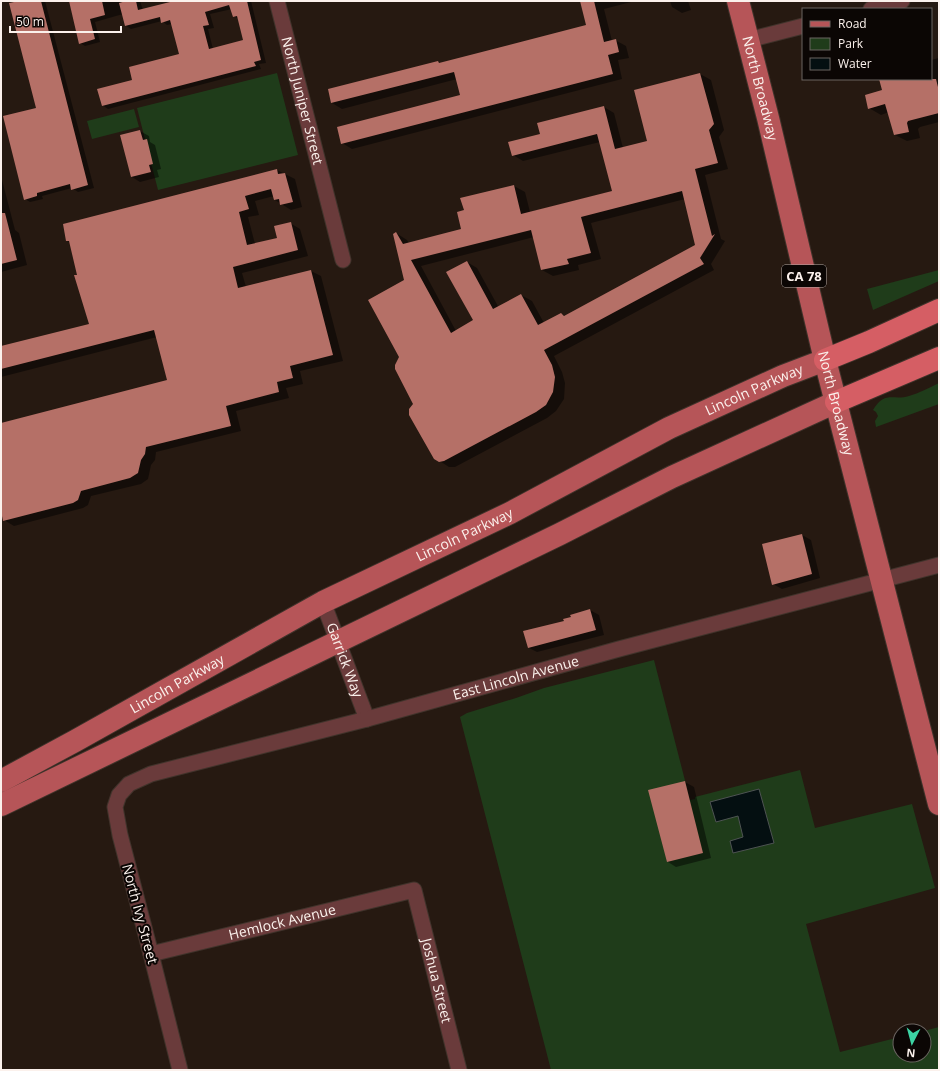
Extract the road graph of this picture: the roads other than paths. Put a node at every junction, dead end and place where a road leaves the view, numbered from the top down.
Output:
1 (277, 1) edge
2 (738, 1) edge
3 (902, 1) edge
4 (875, 8) edge
5 (802, 26) edge
6 (748, 40) junction
7 (343, 260) dead end
8 (939, 310) edge
9 (939, 358) edge
10 (825, 360) junction
11 (836, 402) junction
12 (939, 565) edge
13 (881, 580) junction
14 (323, 602) junction
15 (338, 641) junction
16 (367, 719) junction
17 (151, 774) joint
18 (1, 781) edge
19 (939, 804) edge
20 (1, 805) edge
21 (414, 890) joint
22 (151, 954) junction
23 (180, 1070) edge
24 (458, 1070) edge

1 - 7 street, North Juniper Street
2 - 6 main road, North Broadway / CA 78
3 - 4 street
5 - 6 street
6 - 10 main road, North Broadway / CA 78
8 - 10 highway, Lincoln Parkway
9 - 11 highway, Lincoln Parkway
10 - 11 main road, North Broadway / CA 78
10 - 14 main road, Lincoln Parkway
11 - 13 main road, North Broadway
11 - 15 main road, Lincoln Parkway
12 - 13 street, East Lincoln Avenue
13 - 16 street, East Lincoln Avenue
13 - 19 main road, North Broadway
14 - 15 street, Garrick Way
14 - 18 main road, Lincoln Parkway
15 - 16 street, Garrick Way
15 - 20 main road, Lincoln Parkway
16 - 17 street, East Lincoln Avenue
17 - 22 street, North Ivy Street
21 - 22 street, Hemlock Avenue
21 - 24 street, Joshua Street
22 - 23 street, North Ivy Street

